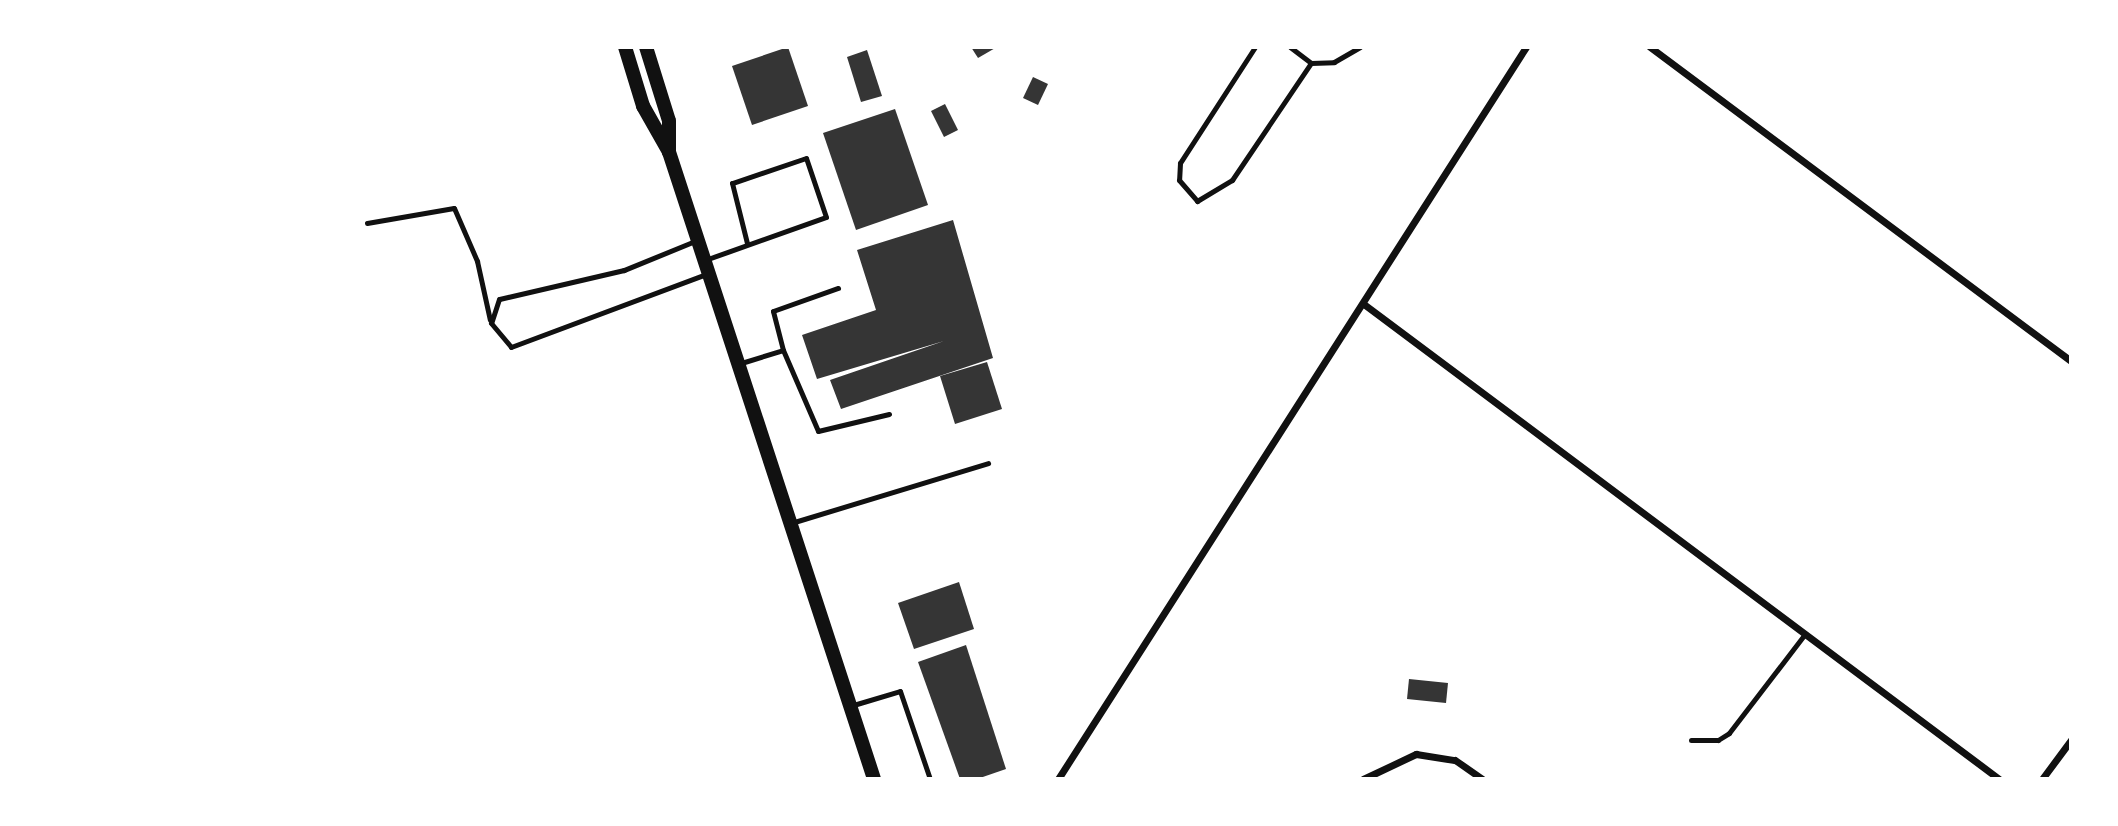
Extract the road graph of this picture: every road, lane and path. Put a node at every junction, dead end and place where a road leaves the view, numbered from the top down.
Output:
1 (625, 47) edge
2 (646, 47) edge
3 (1255, 47) edge
4 (1290, 47) edge
5 (1360, 47) edge
6 (1526, 47) edge
7 (1650, 47) edge
8 (1311, 63) junction
9 (669, 152) junction
10 (367, 223) dead end
11 (698, 240) junction
12 (747, 243) junction
13 (707, 266) junction
14 (838, 288) dead end
15 (1365, 305) junction
16 (491, 323) junction
17 (783, 350) junction
18 (2071, 361) edge
19 (738, 363) junction
20 (889, 414) dead end
21 (988, 463) dead end
22 (791, 523) junction
23 (1805, 634) junction
24 (850, 706) junction
25 (1691, 740) dead end
26 (2071, 740) edge
27 (874, 779) edge
28 (930, 779) edge
29 (1058, 779) edge
30 (1363, 779) edge
31 (1482, 779) edge
32 (1999, 779) edge
33 (2042, 779) edge

1 - 9 main road
2 - 9 main road
3 - 8 lane
4 - 8 lane
5 - 8 lane
6 - 15 street
7 - 18 street
9 - 11 main road
10 - 16 lane
11 - 13 main road
11 - 16 lane
12 - 12 lane
12 - 13 lane
13 - 16 lane
13 - 19 main road
14 - 17 lane
15 - 23 street
15 - 29 street
17 - 19 lane
17 - 20 lane
19 - 22 main road
21 - 22 lane
22 - 24 main road
23 - 25 lane
23 - 32 street
24 - 27 main road
24 - 28 lane
26 - 33 street
30 - 31 street

